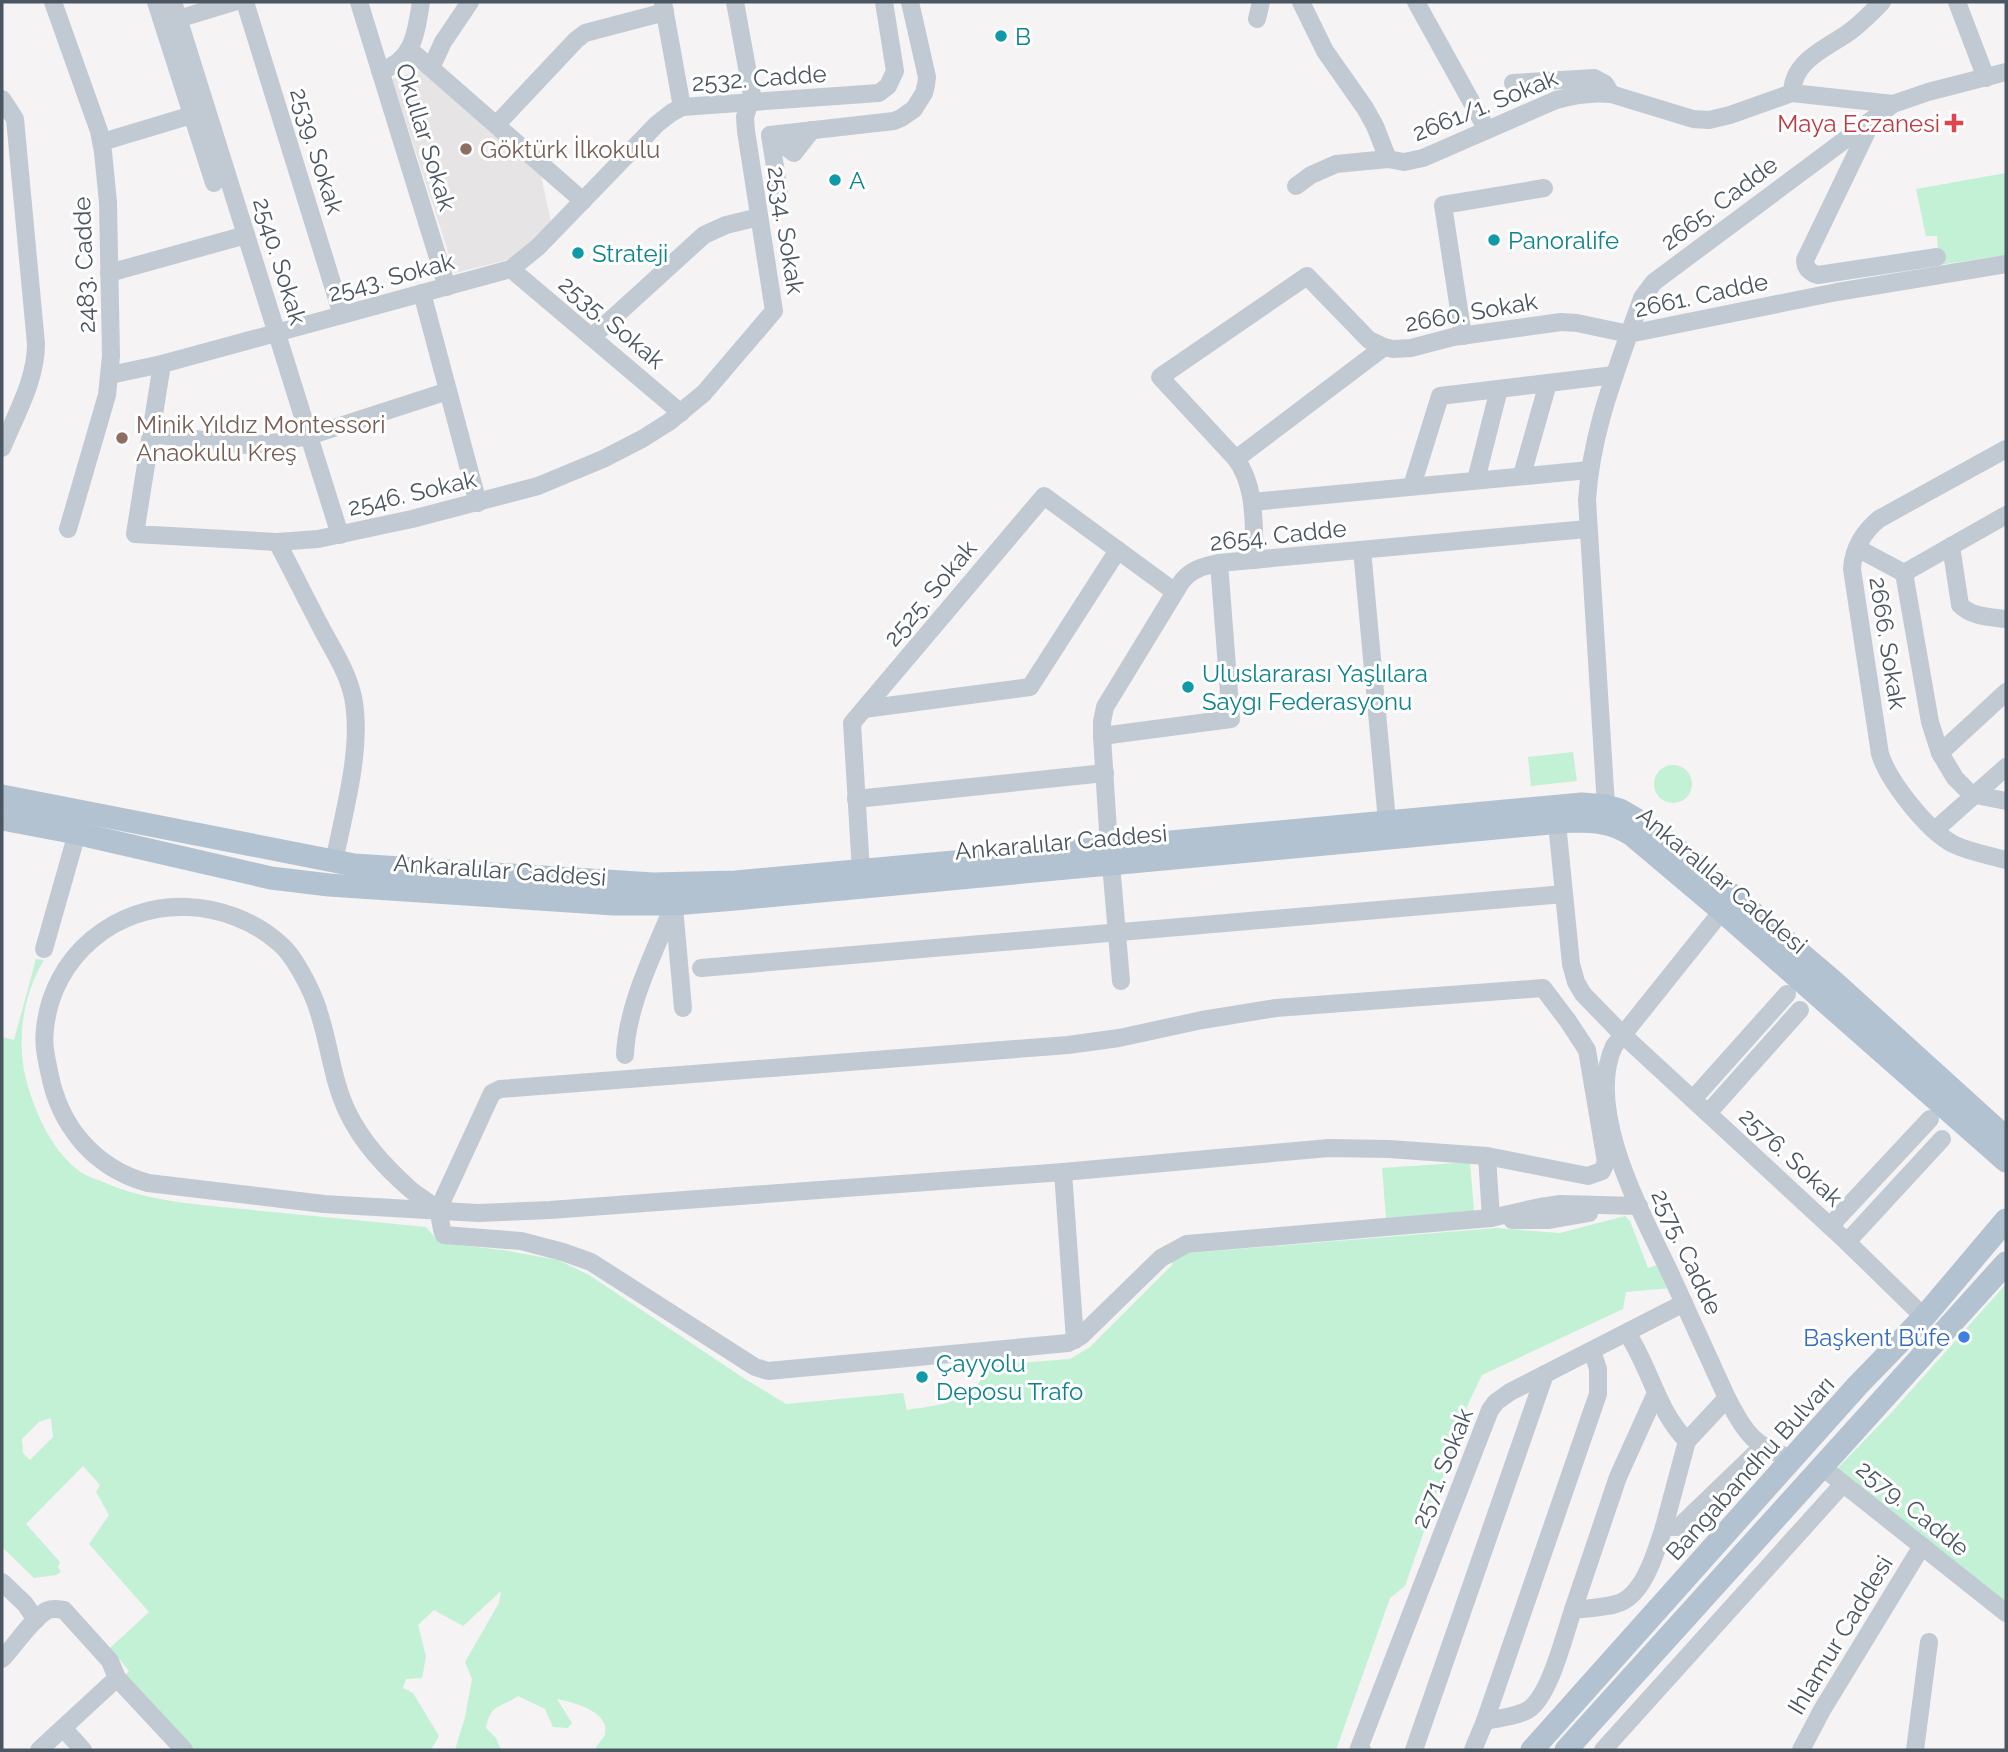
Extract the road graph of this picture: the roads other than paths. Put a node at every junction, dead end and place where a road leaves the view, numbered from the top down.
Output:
1 (53, 2) edge
2 (156, 2) edge
3 (234, 2) edge
4 (246, 2) edge
5 (359, 2) edge
6 (421, 2) edge
7 (470, 2) edge
8 (735, 2) edge
9 (884, 2) edge
10 (910, 2) edge
11 (1301, 2) edge
12 (1416, 2) edge
13 (1882, 2) edge
14 (1957, 2) edge
15 (664, 7) edge
16 (176, 10) edge
17 (409, 49) junction
18 (430, 68) junction
19 (380, 71) junction
20 (187, 72) junction
21 (2006, 72) edge
22 (1986, 78) junction
23 (1513, 83) dead end
24 (1792, 93) junction
25 (1611, 94) junction
26 (2, 99) edge
27 (750, 103) junction
28 (1894, 104) junction
29 (682, 107) junction
30 (192, 114) junction
31 (1874, 118) junction
32 (496, 125) junction
33 (1487, 130) junction
34 (102, 142) junction
35 (1388, 159) junction
36 (214, 183) dead end
37 (1296, 186) dead end
38 (1544, 188) dead end
39 (779, 192) dead end
40 (583, 201) junction
41 (759, 217) junction
42 (246, 234) junction
43 (1937, 257) dead end
44 (2006, 264) edge
45 (511, 269) junction
46 (109, 274) junction
47 (447, 287) junction
48 (422, 293) junction
49 (342, 314) junction
50 (277, 333) junction
51 (1629, 334) junction
52 (1463, 336) junction
53 (592, 337) junction
54 (1384, 348) junction
55 (162, 364) junction
56 (110, 375) junction
57 (1614, 375) junction
58 (1548, 383) junction
59 (1499, 389) junction
60 (448, 391) junction
61 (681, 412) junction
62 (151, 434) junction
63 (309, 436) junction
64 (2, 448) edge
65 (2006, 449) edge
66 (1236, 459) junction
67 (1589, 470) junction
68 (1522, 475) junction
69 (1476, 480) junction
70 (1412, 486) junction
71 (1252, 502) junction
72 (478, 503) junction
73 (2006, 515) edge
74 (68, 529) dead end
75 (1587, 529) junction
76 (340, 535) junction
77 (277, 542) junction
78 (1951, 547) junction
79 (1857, 548) junction
80 (1118, 550) junction
81 (1362, 550) junction
82 (1255, 559) junction
83 (1219, 563) junction
84 (1904, 573) junction
85 (1175, 592) junction
86 (2006, 619) edge
87 (2006, 692) edge
88 (864, 709) junction
89 (1102, 736) junction
90 (1940, 753) junction
91 (2006, 767) edge
92 (1105, 773) junction
93 (1976, 795) junction
94 (2, 796) edge
95 (856, 799) junction
96 (2006, 802) edge
97 (1607, 814) junction
98 (2, 819) edge
99 (1387, 821) junction
100 (1557, 823) junction
101 (1936, 830) junction
102 (77, 833) junction
103 (1110, 856) junction
104 (2006, 860) edge
105 (334, 862) junction
106 (861, 871) junction
107 (329, 885) junction
108 (1564, 894) junction
109 (674, 904) junction
110 (1722, 911) junction
111 (1117, 932) junction
112 (44, 949) dead end
113 (701, 968) dead end
114 (1121, 981) dead end
115 (1787, 994) dead end
116 (683, 1008) dead end
117 (1800, 1010) dead end
118 (1623, 1035) junction
119 (625, 1055) dead end
120 (1693, 1099) junction
121 (1707, 1112) junction
122 (1930, 1119) dead end
123 (1942, 1139) dead end
124 (2006, 1139) edge
125 (1487, 1157) junction
126 (2006, 1161) edge
127 (1063, 1172) junction
128 (1639, 1206) junction
129 (438, 1210) junction
130 (1491, 1218) junction
131 (2006, 1220) edge
132 (1830, 1226) junction
133 (1847, 1242) junction
134 (2006, 1263) edge
135 (1684, 1303) junction
136 (1924, 1317) junction
137 (1627, 1333) junction
138 (1075, 1340) junction
139 (1592, 1351) junction
140 (1545, 1374) junction
141 (1656, 1393) junction
142 (1727, 1398) junction
143 (1687, 1441) junction
144 (1762, 1447) junction
145 (1794, 1459) junction
146 (1821, 1466) junction
147 (1843, 1484) junction
148 (1664, 1527) junction
149 (1922, 1546) junction
150 (2, 1582) edge
151 (1573, 1610) junction
152 (2006, 1614) edge
153 (36, 1620) junction
154 (1930, 1642) dead end
155 (2, 1659) edge
156 (117, 1678) junction
157 (1485, 1721) junction
158 (63, 1728) junction
159 (41, 1750) edge
160 (83, 1750) edge
161 (184, 1750) edge
162 (1362, 1750) edge
163 (1414, 1750) edge
164 (1473, 1750) edge
165 (1532, 1750) edge
166 (1566, 1750) edge
167 (1603, 1750) edge
168 (1801, 1750) edge
169 (1915, 1750) edge

1 - 34 street, 2483. Cadde
2 - 20 street
3 - 16 street
4 - 49 street, 2539. Sokak
5 - 19 street, Okullar Sokak
6 - 17 street
7 - 18 street
8 - 27 street, 2534. Sokak
9 - 27 street, 2532. Cadde
10 - 39 street
11 - 35 street
12 - 33 street
13 - 24 street
14 - 22 street
15 - 29 street
15 - 32 street
16 - 20 street, 2540. Sokak
17 - 18 street
17 - 19 street
18 - 32 street
19 - 47 street, Okullar Sokak
20 - 30 street
20 - 42 street, 2540. Sokak
21 - 22 street, 2661/1. Sokak
22 - 28 street, 2661/1. Sokak
23 - 25 street
24 - 25 street, 2661/1. Sokak
24 - 28 street, 2661/1. Sokak
25 - 33 street, 2661/1. Sokak
26 - 64 street
27 - 29 street, 2532. Cadde
27 - 41 street, 2534. Sokak
28 - 31 street, 2665. Cadde
29 - 40 street, 2532. Cadde
30 - 34 street
30 - 36 street
31 - 43 street
31 - 51 street, 2665. Cadde
32 - 40 street
33 - 35 street, 2661/1. Sokak
34 - 46 street, 2483. Cadde
35 - 37 street, 2661/1. Sokak
38 - 52 street
40 - 45 street, 2532. Cadde
41 - 53 street
41 - 61 street, 2534. Sokak
42 - 46 street
42 - 50 street, 2540. Sokak
44 - 51 street, 2661. Cadde
45 - 47 street, 2543. Sokak
45 - 53 street, 2535. Sokak
46 - 56 street, 2483. Cadde
47 - 48 street, 2543. Sokak
48 - 49 street, 2543. Sokak
48 - 60 street
49 - 50 street, 2543. Sokak
50 - 55 street, 2543. Sokak
50 - 63 street, 2540. Sokak
51 - 52 street, 2660. Sokak
51 - 57 street, 2661. Cadde
52 - 54 street, 2660. Sokak
53 - 61 street, 2535. Sokak
54 - 66 street
54 - 66 street, 2660. Sokak
55 - 56 street, 2543. Sokak
55 - 62 street
56 - 74 street, 2483. Cadde
57 - 58 street
57 - 67 street, 2661. Cadde
58 - 59 street
58 - 68 street
59 - 69 street
59 - 70 street
60 - 63 street
60 - 72 street
61 - 72 street, 2546. Sokak
62 - 63 street
62 - 77 street, 2546. Sokak
63 - 76 street, 2540. Sokak
65 - 79 street, 2666. Sokak
66 - 71 street
67 - 68 street
67 - 75 street, 2661. Cadde
68 - 69 street
69 - 70 street
70 - 71 street
71 - 82 street
72 - 76 street, 2546. Sokak
73 - 78 street
75 - 81 street, 2654. Cadde
75 - 97 street, 2661. Cadde
76 - 77 street, 2546. Sokak
77 - 105 street
78 - 84 street
78 - 86 street
79 - 84 street
79 - 101 street, 2666. Sokak
80 - 85 street
80 - 88 street
80 - 88 street, 2525. Sokak
81 - 82 street, 2654. Cadde
81 - 99 street
82 - 83 street, 2654. Cadde
83 - 85 street, 2654. Cadde
83 - 89 street
84 - 90 street
85 - 89 street, 2654. Cadde
87 - 90 street
88 - 95 street, 2525. Sokak
89 - 92 street, 2654. Cadde
90 - 93 street
91 - 93 street
92 - 95 street
92 - 103 street, 2654. Cadde
93 - 96 street
93 - 101 street
94 - 105 main road, Ankaralılar Caddesi
95 - 106 street
97 - 99 main road, Ankaralılar Caddesi
97 - 100 main road, Ankaralılar Caddesi
97 - 110 main road, Ankaralılar Caddesi
97 - 124 main road, Ankaralılar Caddesi
98 - 102 main road, Ankaralılar Caddesi
99 - 103 main road, Ankaralılar Caddesi
100 - 103 main road, Ankaralılar Caddesi
100 - 108 street, 2576. Sokak
101 - 104 street, 2666. Sokak
102 - 107 main road, Ankaralılar Caddesi
102 - 112 street
103 - 106 main road, Ankaralılar Caddesi
103 - 109 main road, Ankaralılar Caddesi
103 - 111 street, 2654. Cadde
105 - 106 main road, Ankaralılar Caddesi
105 - 107 main road
107 - 109 main road, Ankaralılar Caddesi
108 - 111 street
108 - 118 street, 2576. Sokak
109 - 116 street
109 - 119 street
110 - 118 street, 2575. Cadde
110 - 126 main road, Ankaralılar Caddesi
111 - 113 street
111 - 114 street, 2654. Cadde
115 - 120 street
117 - 121 street
118 - 120 street, 2576. Sokak
118 - 128 street, 2575. Cadde
120 - 121 street, 2576. Sokak
121 - 132 street, 2576. Sokak
122 - 132 street
123 - 133 street
125 - 127 street
125 - 129 street
125 - 130 street
127 - 129 street
127 - 138 street
128 - 130 street
128 - 135 street, 2575. Cadde
129 - 129 street
129 - 138 street
130 - 138 street
131 - 136 main road, Bangabandhu Bulvarı
132 - 133 street, 2576. Sokak
133 - 136 street, 2576. Sokak
134 - 146 main road
135 - 137 street, 2571. Sokak
135 - 142 street, 2575. Cadde
136 - 145 main road, Bangabandhu Bulvarı
137 - 139 street, 2571. Sokak
137 - 141 street
139 - 140 street, 2571. Sokak
139 - 157 street
140 - 162 street, 2571. Sokak
140 - 163 street
141 - 143 street
141 - 151 street
142 - 143 street
142 - 144 street, 2575. Cadde
143 - 148 street
144 - 145 street
144 - 148 street
145 - 146 main road
145 - 165 main road, Bangabandhu Bulvarı
146 - 147 street, 2579. Cadde
146 - 166 main road
147 - 149 street, 2579. Cadde
147 - 167 street
148 - 151 street
149 - 152 street, 2579. Cadde
149 - 168 street, Ihlamur Caddesi
150 - 153 street
151 - 157 street
153 - 155 street
153 - 156 street
154 - 169 street
156 - 158 street
156 - 161 street
157 - 164 street
158 - 159 street
158 - 160 street

